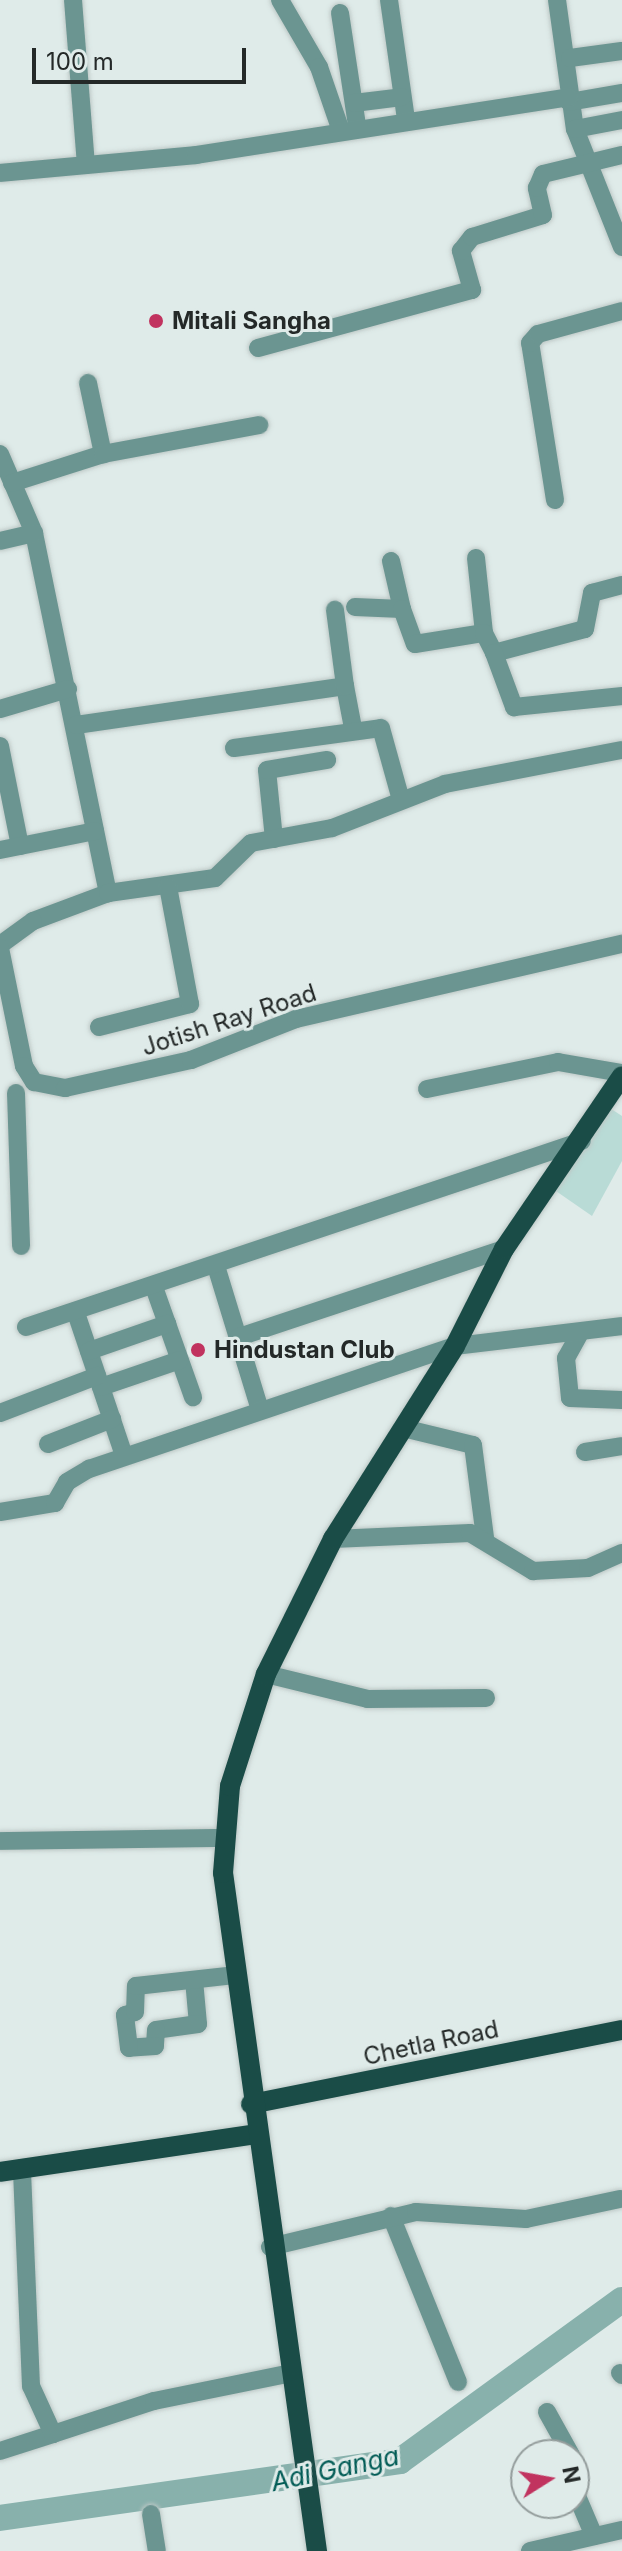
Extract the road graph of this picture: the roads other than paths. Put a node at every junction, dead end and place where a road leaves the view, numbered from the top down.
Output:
1 (73, 0) edge
2 (280, 0) edge
3 (389, 0) edge
4 (557, 0) edge
5 (340, 13) dead end
6 (622, 51) edge
7 (570, 58) junction
8 (622, 93) edge
9 (402, 97) junction
10 (569, 100) junction
11 (354, 103) junction
12 (406, 119) junction
13 (622, 120) edge
14 (348, 127) junction
15 (575, 129) junction
16 (622, 155) edge
17 (589, 158) junction
18 (86, 164) junction
19 (0, 173) edge
20 (622, 247) edge
21 (622, 311) edge
22 (258, 348) dead end
23 (88, 383) dead end
24 (259, 425) dead end
25 (0, 454) edge
26 (103, 454) junction
27 (12, 483) junction
28 (555, 500) dead end
29 (34, 533) junction
30 (0, 541) edge
31 (476, 558) dead end
32 (391, 561) dead end
33 (622, 585) edge
34 (355, 607) dead end
35 (402, 609) junction
36 (335, 610) dead end
37 (484, 633) junction
38 (494, 653) junction
39 (345, 686) junction
40 (68, 689) junction
41 (622, 696) edge
42 (0, 709) edge
43 (76, 725) junction
44 (353, 728) junction
45 (0, 746) edge
46 (234, 748) dead end
47 (622, 750) edge
48 (327, 760) dead end
49 (401, 800) junction
50 (95, 831) junction
51 (274, 839) junction
52 (20, 846) junction
53 (0, 850) edge
54 (168, 887) junction
55 (108, 893) junction
56 (622, 944) edge
57 (0, 946) edge
58 (99, 1027) dead end
59 (622, 1074) edge
60 (34, 1082) junction
61 (427, 1089) dead end
62 (8, 1096) edge
63 (582, 1141) junction
64 (21, 1246) dead end
65 (504, 1249) junction
66 (216, 1266) junction
67 (154, 1287) junction
68 (76, 1313) junction
69 (167, 1324) junction
70 (622, 1326) edge
71 (26, 1327) dead end
72 (580, 1333) junction
73 (239, 1337) junction
74 (455, 1346) junction
75 (89, 1351) junction
76 (180, 1360) junction
77 (99, 1381) junction
78 (193, 1397) dead end
79 (622, 1400) edge
80 (260, 1410) junction
81 (0, 1413) edge
82 (112, 1419) junction
83 (403, 1428) junction
84 (48, 1444) dead end
85 (622, 1446) edge
86 (585, 1452) dead end
87 (124, 1456) junction
88 (0, 1512) edge
89 (485, 1537) junction
90 (333, 1539) junction
91 (622, 1553) edge
92 (266, 1674) junction
93 (486, 1698) dead end
94 (223, 1838) junction
95 (0, 1841) edge
96 (236, 1975) junction
97 (194, 1980) junction
98 (622, 2030) edge
99 (251, 2104) junction
100 (256, 2134) junction
101 (22, 2168) junction
102 (0, 2172) edge
103 (620, 2199) edge
104 (391, 2216) junction
105 (270, 2247) junction
106 (292, 2373) junction
107 (458, 2382) dead end
108 (547, 2412) dead end
109 (53, 2434) junction
110 (562, 2439) edge
111 (0, 2451) edge
112 (151, 2514) dead end
113 (587, 2519) edge
114 (622, 2530) edge
115 (594, 2536) junction
116 (316, 2544) edge
117 (557, 2548) edge
118 (157, 2551) edge
119 (530, 2551) edge

1 - 18 street
2 - 14 street
3 - 9 street
4 - 7 street
5 - 11 street
6 - 7 street
7 - 10 street
8 - 10 street
9 - 11 street
9 - 12 street
10 - 12 street
10 - 15 street
11 - 14 street
12 - 14 street
13 - 15 street
14 - 18 street
15 - 17 street
16 - 17 street
17 - 20 street
17 - 22 street
18 - 19 street
21 - 28 street
23 - 26 street
24 - 26 street
25 - 27 street
26 - 27 street
27 - 29 street
29 - 30 street
29 - 40 street
31 - 37 street
32 - 35 street
33 - 38 street
34 - 35 street
35 - 37 street
36 - 39 street
37 - 38 street
38 - 41 street
39 - 43 street
39 - 44 street
40 - 42 street
40 - 43 street
43 - 50 street
44 - 46 street
44 - 49 street
45 - 52 street
47 - 49 street
48 - 51 street
49 - 51 street
50 - 52 street
50 - 55 street
51 - 54 street
52 - 53 street
54 - 55 street
54 - 58 street
55 - 57 street
56 - 60 street, Jotish Ray Road
57 - 60 street
59 - 61 street
59 - 63 main road
60 - 62 street
62 - 64 street
63 - 65 main road
63 - 66 street
65 - 73 street
65 - 74 main road
66 - 67 street
66 - 73 street
67 - 68 street
67 - 69 street
68 - 71 street
68 - 75 street
69 - 75 street
69 - 76 street
70 - 72 street
72 - 74 street
72 - 79 street
73 - 80 street
74 - 80 street
74 - 83 main road
75 - 77 street
76 - 77 street
76 - 78 street
77 - 81 street
77 - 82 street
80 - 87 street
82 - 84 street
82 - 87 street
83 - 89 street
83 - 90 main road
85 - 86 street
87 - 88 street
89 - 90 street
89 - 91 street
90 - 92 main road
92 - 93 street
92 - 94 main road
94 - 95 street
94 - 96 main road
96 - 97 street
96 - 99 main road
97 - 97 street
98 - 99 main road, Chetla Road
99 - 100 main road
100 - 101 main road
100 - 105 main road
101 - 102 main road
101 - 109 street
103 - 104 street
104 - 105 street
104 - 107 street
105 - 106 main road
106 - 109 street
106 - 116 main road
108 - 110 street
109 - 111 street
112 - 118 street
113 - 115 street
114 - 115 street
115 - 117 street
117 - 119 street

